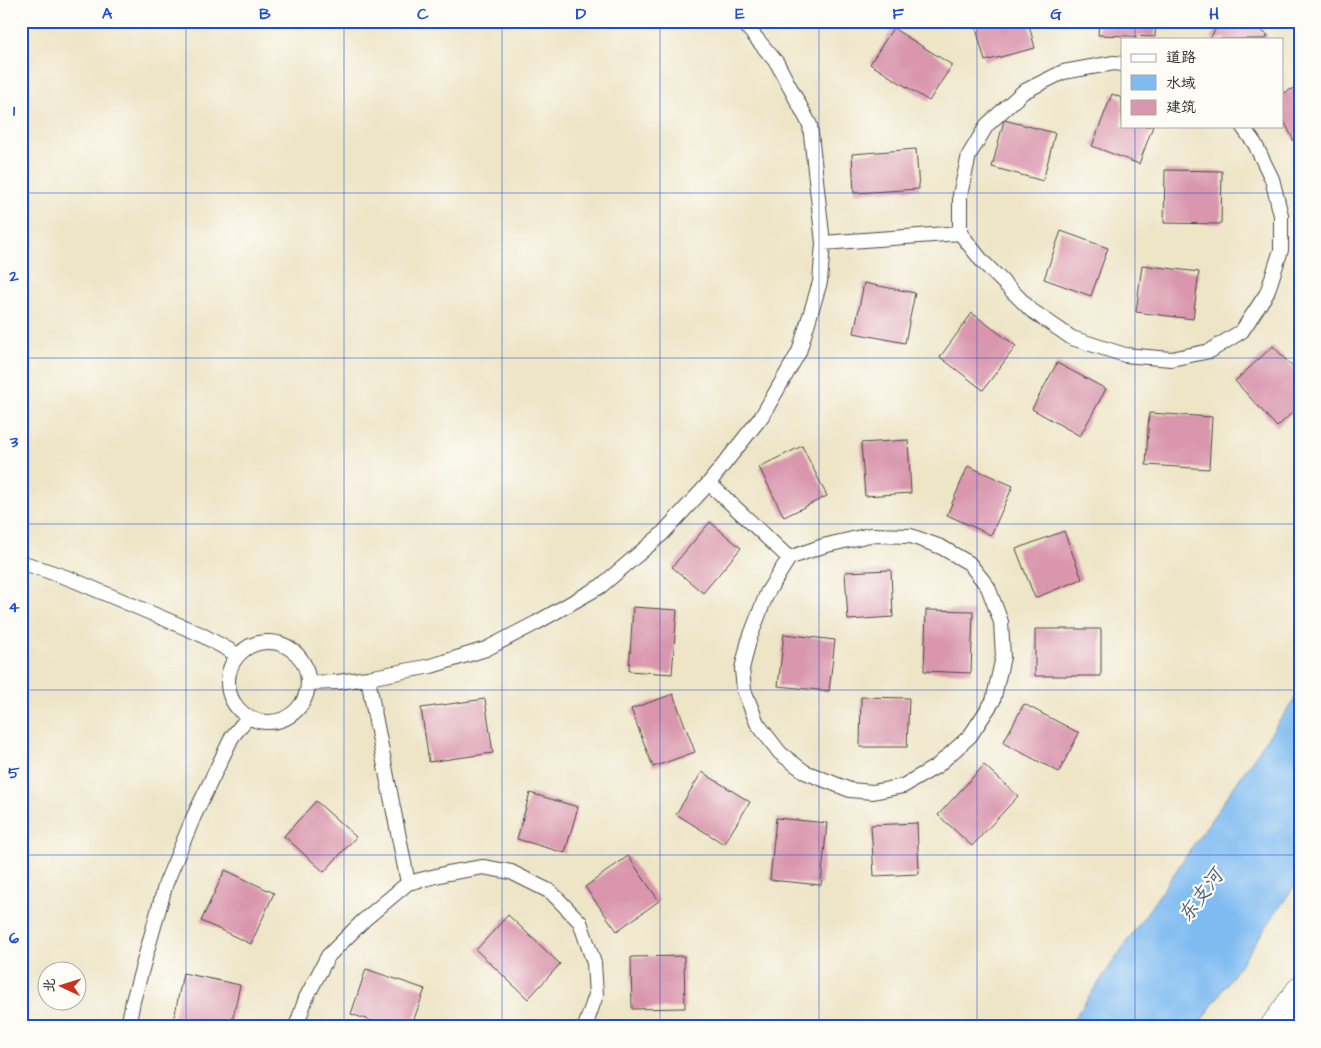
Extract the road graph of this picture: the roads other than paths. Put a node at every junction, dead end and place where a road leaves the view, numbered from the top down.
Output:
1 (742, 21) edge
2 (1121, 64) edge
3 (1243, 128) edge
4 (960, 233) junction
5 (823, 243) junction
6 (708, 483) junction
7 (789, 558) junction
8 (21, 562) edge
9 (238, 655) junction
10 (368, 678) junction
11 (309, 683) junction
12 (248, 717) junction
13 (408, 883) junction
14 (1300, 990) edge
15 (128, 1027) edge
16 (296, 1027) edge
17 (585, 1027) edge
18 (1274, 1027) edge

1 - 5 lane
2 - 4 lane
3 - 4 lane
4 - 5 lane
5 - 6 lane
6 - 7 lane
6 - 10 lane
7 - 7 lane
8 - 9 lane
9 - 11 lane
9 - 12 lane
10 - 11 lane
10 - 13 lane
11 - 12 lane
12 - 15 lane
13 - 16 lane
13 - 17 lane
14 - 18 street

